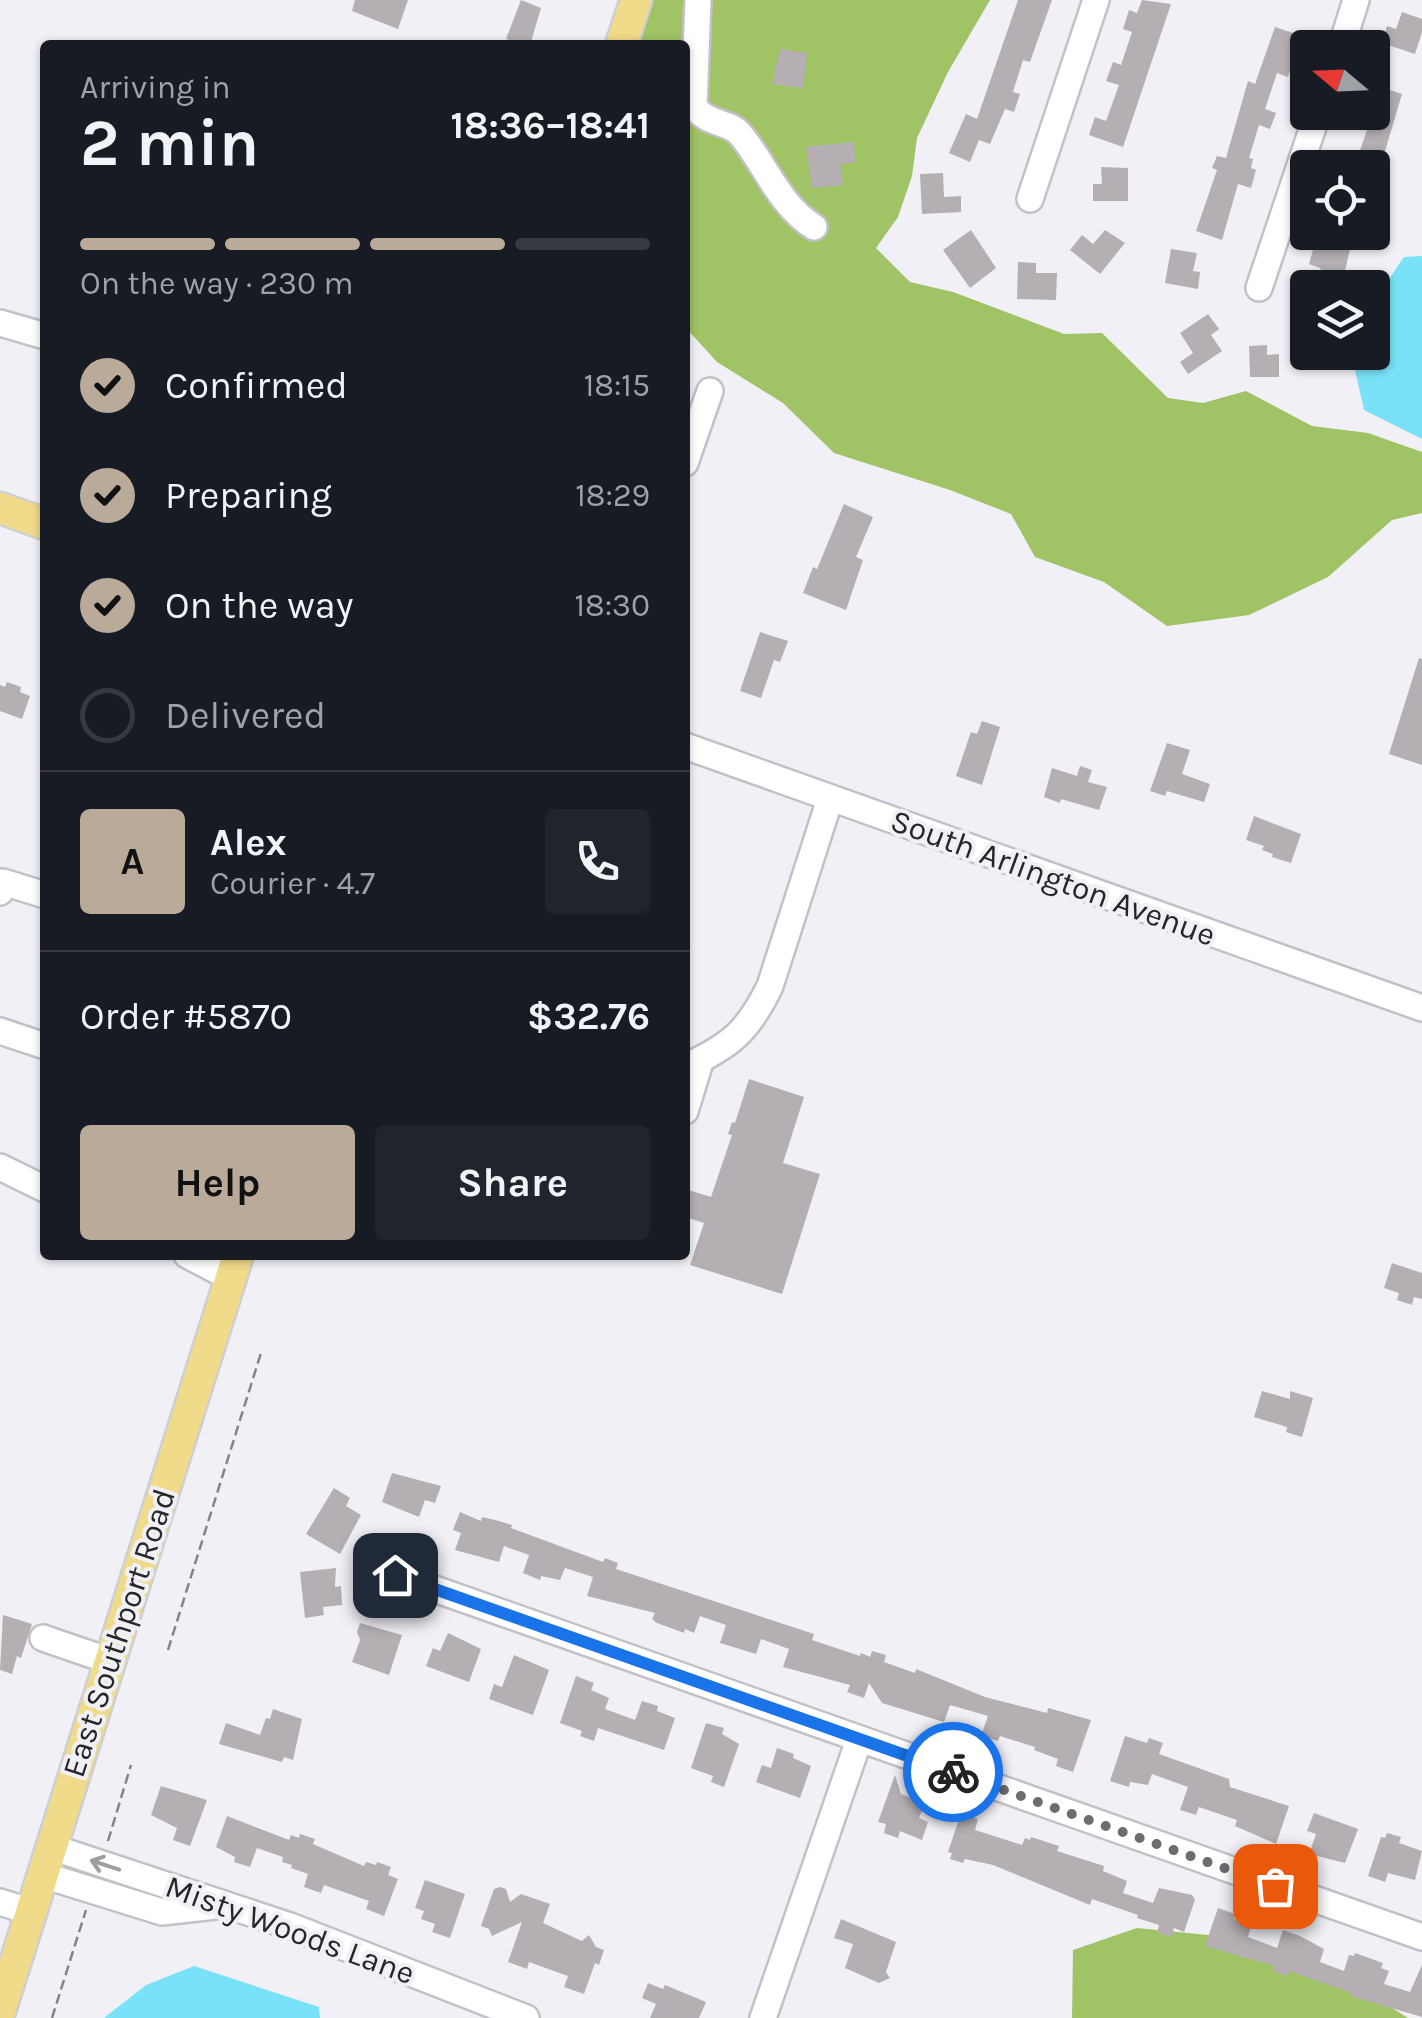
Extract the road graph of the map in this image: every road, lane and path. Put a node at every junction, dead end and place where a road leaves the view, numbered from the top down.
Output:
1 (636, 0) edge
2 (698, 0) edge
3 (1096, 0) edge
4 (1356, 0) edge
5 (1346, 30) edge
6 (623, 40) edge
7 (1312, 130) edge
8 (1030, 200) dead end
9 (814, 227) dead end
10 (1259, 288) dead end
11 (0, 324) edge
12 (40, 335) edge
13 (710, 391) dead end
14 (690, 448) edge
15 (0, 508) edge
16 (40, 522) edge
17 (690, 748) edge
18 (830, 799) junction
19 (0, 892) edge
20 (40, 893) edge
21 (1422, 1008) edge
22 (0, 1030) edge
23 (40, 1044) edge
24 (693, 1063) edge
25 (0, 1168) edge
26 (40, 1186) edge
27 (208, 1260) edge
28 (234, 1266) edge
29 (261, 1353) dead end
30 (395, 1575) dead end
31 (43, 1638) dead end
32 (168, 1650) dead end
33 (110, 1661) junction
34 (859, 1740) junction
35 (131, 1764) dead end
36 (107, 1845) dead end
37 (47, 1861) junction
38 (89, 1901) dead end
39 (0, 1902) edge
40 (19, 1920) edge
41 (1422, 1937) edge
42 (0, 2011) edge
43 (52, 2018) edge
44 (526, 2018) edge
45 (763, 2018) edge

1 - 6 main road
2 - 9 street
3 - 8 street
4 - 5 street
7 - 10 street
11 - 12 street
13 - 14 street
15 - 16 main road
17 - 18 street, South Arlington Avenue
18 - 21 street, South Arlington Avenue
18 - 24 street
19 - 20 street
22 - 23 street
25 - 26 street
27 - 28 street
28 - 33 main road, East Southport Road
29 - 32 path
30 - 34 street
31 - 33 street
33 - 37 main road, East Southport Road
34 - 41 street
34 - 45 street
35 - 36 path
37 - 40 main road, East Southport Road
37 - 44 street, Misty Woods Lane
38 - 43 path
39 - 40 street
40 - 42 main road, East Southport Road

